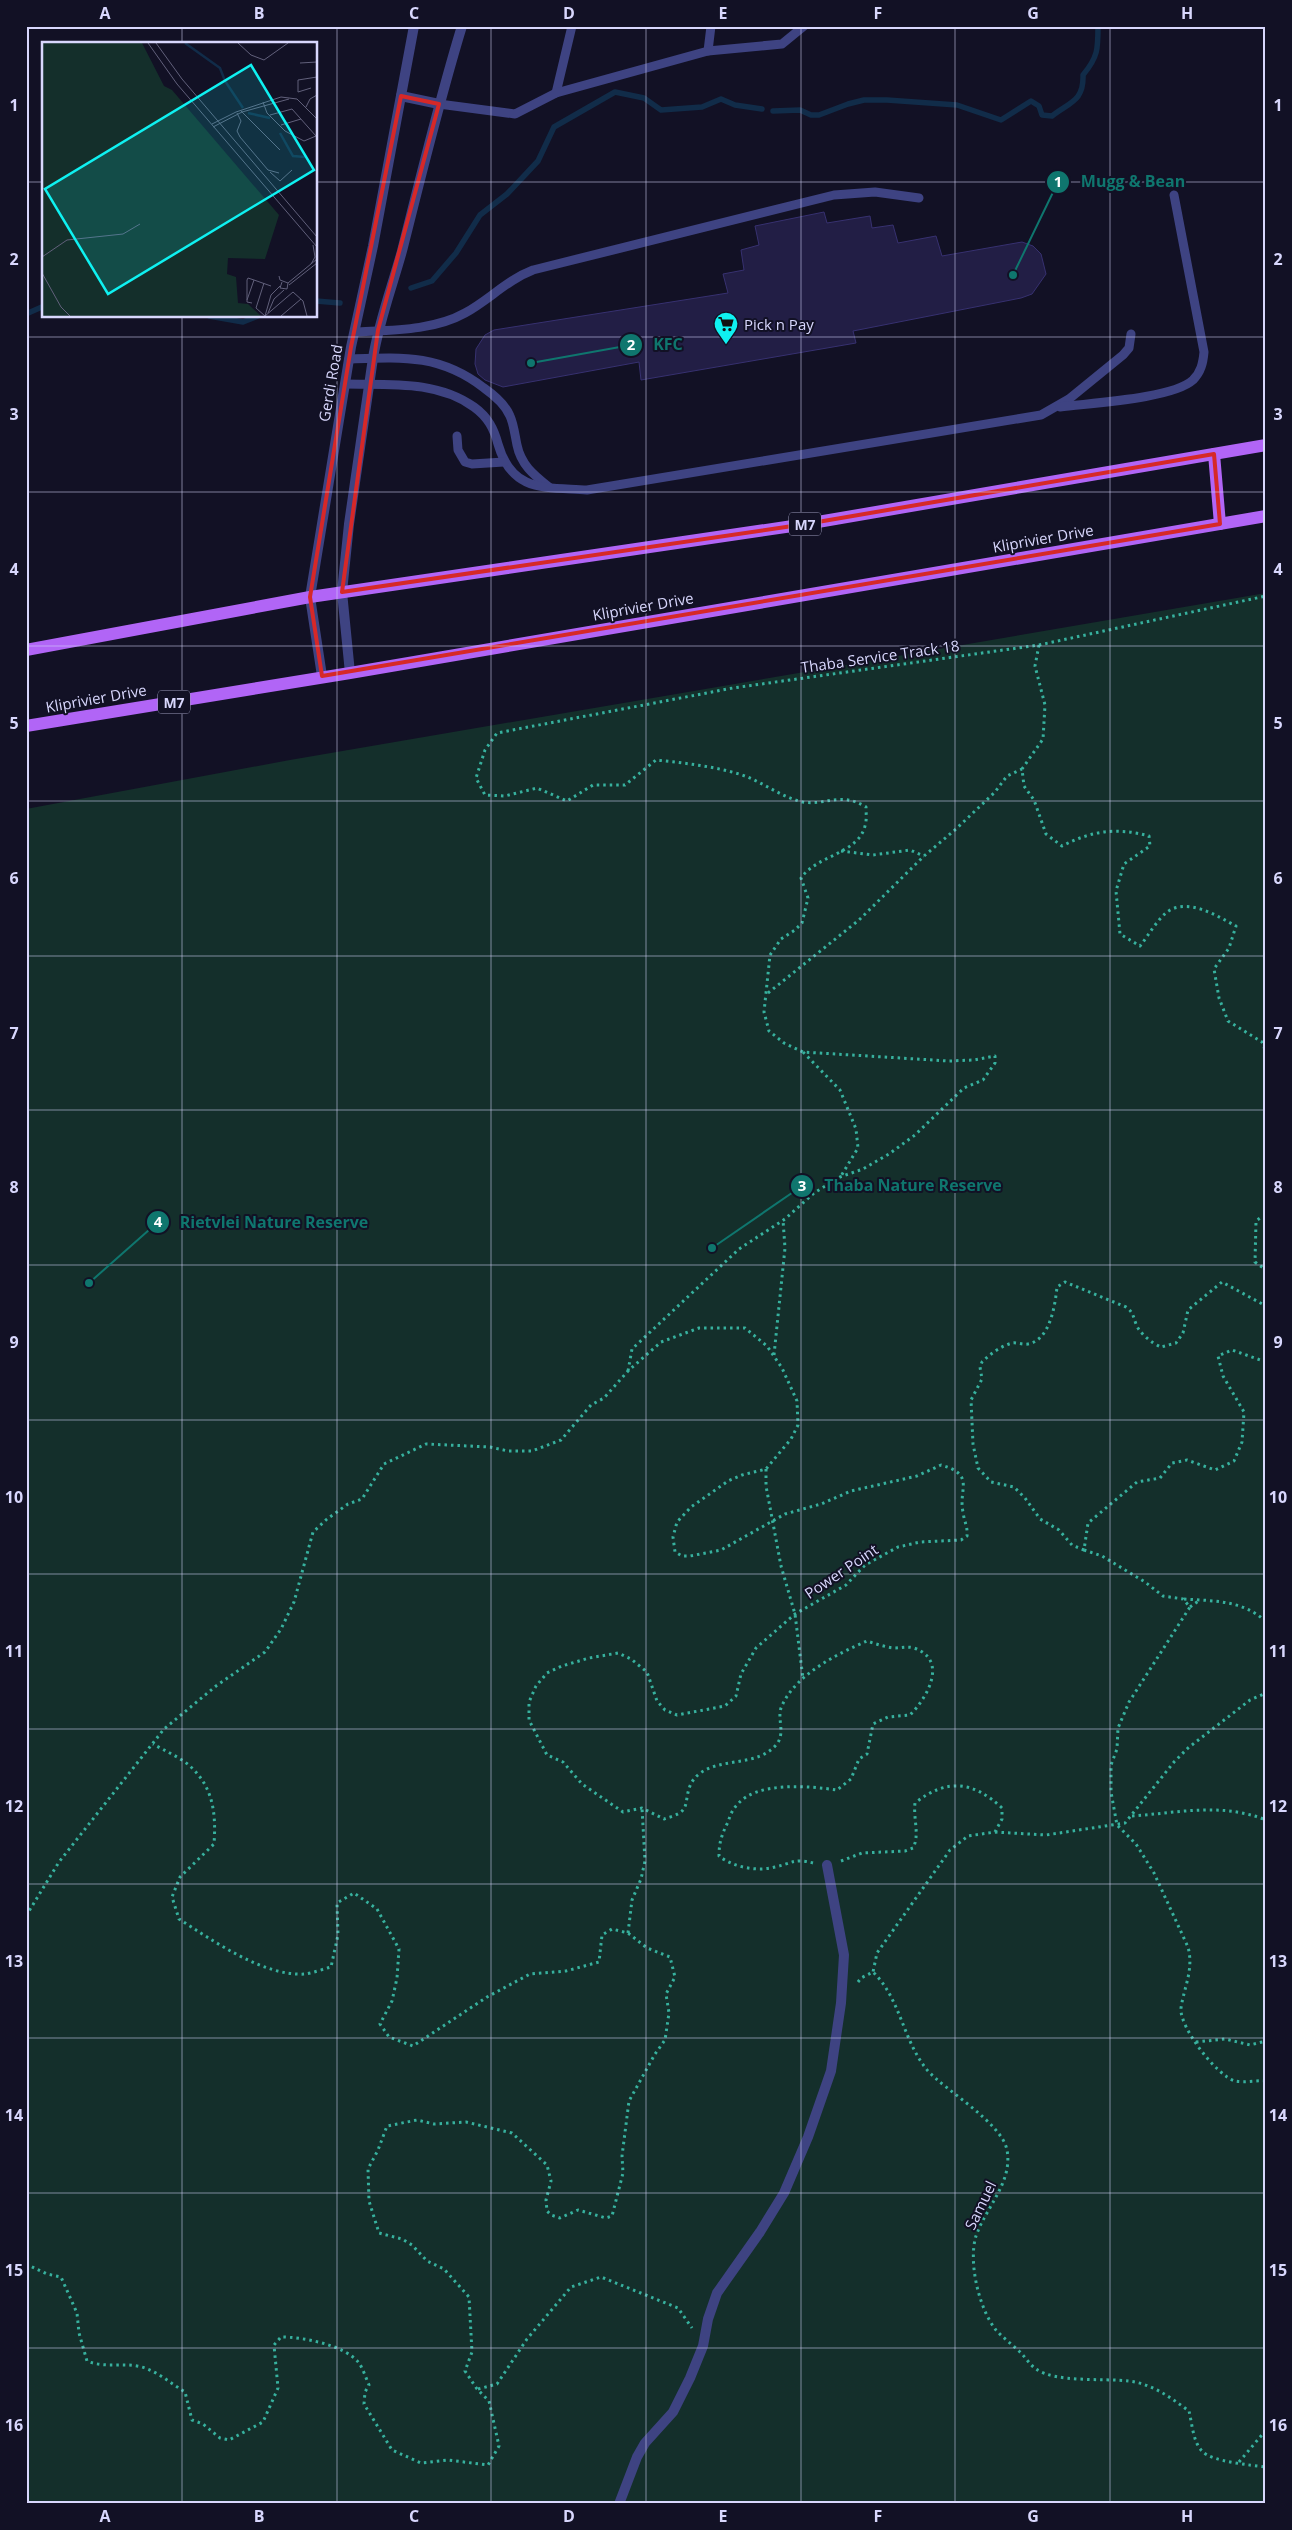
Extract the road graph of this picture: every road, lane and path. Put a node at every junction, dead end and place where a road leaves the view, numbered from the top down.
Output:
1 (414, 26) edge
2 (462, 26) edge
3 (572, 26) edge
4 (711, 26) edge
5 (804, 26) edge
6 (708, 52) junction
7 (556, 93) junction
8 (401, 96) junction
9 (439, 104) junction
10 (1174, 195) dead end
11 (919, 198) dead end
12 (378, 330) junction
13 (355, 332) junction
14 (1131, 334) dead end
15 (373, 358) junction
16 (349, 359) junction
17 (345, 384) junction
18 (369, 385) junction
19 (1057, 407) junction
20 (457, 436) dead end
21 (1266, 445) edge
22 (1214, 454) junction
23 (504, 462) junction
24 (549, 487) junction
25 (1266, 516) edge
26 (1220, 524) junction
27 (342, 592) junction
28 (1266, 596) edge
29 (310, 597) junction
30 (1039, 646) junction
31 (26, 650) edge
32 (350, 673) junction
33 (322, 676) junction
34 (26, 726) edge
35 (1022, 769) junction
36 (841, 851) junction
37 (924, 856) junction
38 (767, 993) junction
39 (803, 1052) junction
40 (1266, 1052) edge
41 (840, 1177) junction
42 (783, 1220) junction
43 (1266, 1220) edge
44 (1266, 1270) edge
45 (1266, 1306) edge
46 (774, 1356) junction
47 (1266, 1362) edge
48 (628, 1371) junction
49 (766, 1470) junction
50 (773, 1522) junction
51 (1084, 1550) junction
52 (1183, 1599) junction
53 (1200, 1600) junction
54 (1190, 1607) junction
55 (795, 1614) junction
56 (1266, 1622) edge
57 (803, 1680) junction
58 (1266, 1693) edge
59 (152, 1744) junction
60 (642, 1808) junction
61 (1132, 1816) junction
62 (1266, 1820) edge
63 (1117, 1825) junction
64 (995, 1832) junction
65 (827, 1865) junction
66 (26, 1916) edge
67 (628, 1933) junction
68 (873, 1972) junction
69 (842, 2003) junction
70 (1266, 2041) edge
71 (1196, 2042) junction
72 (1266, 2082) edge
73 (26, 2264) edge
74 (703, 2346) junction
75 (477, 2389) junction
76 (1266, 2430) edge
77 (1240, 2462) junction
78 (1266, 2467) edge
79 (619, 2504) edge

1 - 8 street, Gerdi Road
2 - 9 street
3 - 7 lane
4 - 6 lane
5 - 6 lane
6 - 7 lane
7 - 9 lane
8 - 9 street
8 - 13 street, Gerdi Road
9 - 12 street
10 - 19 lane
11 - 12 lane
12 - 13 lane
12 - 15 street
13 - 16 street, Gerdi Road
14 - 19 lane
15 - 16 lane
15 - 18 street
15 - 24 lane
16 - 17 street, Gerdi Road
17 - 18 lane
17 - 29 street, Gerdi Road
18 - 23 lane
18 - 27 street
19 - 24 lane
20 - 23 lane
21 - 22 main road, M7
22 - 26 main road
22 - 27 main road, M7
23 - 24 lane
25 - 26 main road, Kliprivier Drive / M7
26 - 32 main road, Kliprivier Drive / M7
27 - 29 main road, M7
27 - 32 street
28 - 30 path, Thaba Service Track 18
29 - 31 main road, M7
29 - 33 street, Gerdi Road
30 - 35 path
30 - 36 path, Thaba Service Track 18
32 - 33 main road, Kliprivier Drive / M7
33 - 34 main road, Kliprivier Drive / M7
35 - 37 path
35 - 40 path
36 - 37 path
36 - 38 path
37 - 38 path
38 - 39 path
39 - 41 path
39 - 41 path
41 - 42 path
42 - 46 path
42 - 48 path
43 - 44 path
45 - 51 path
46 - 48 path
46 - 49 path
47 - 51 path
48 - 59 path
49 - 50 path
49 - 50 path, Power Point
50 - 55 path
50 - 55 path, Power Point
51 - 52 path
52 - 53 path
52 - 54 path
53 - 54 path
53 - 56 path
54 - 63 path
55 - 57 path
55 - 60 path, Power Point
57 - 60 path, Power Point
57 - 65 path, Power Point
58 - 61 path
59 - 66 path
59 - 67 path
60 - 67 path
61 - 62 path
61 - 63 path
63 - 64 path
63 - 71 path
64 - 65 path
64 - 68 path
65 - 69 street
67 - 75 path
68 - 69 path
68 - 77 path, Samuel
69 - 74 street
70 - 71 path
71 - 72 path
73 - 75 path
74 - 75 path
74 - 79 street
76 - 77 path
77 - 78 path, Samuel

